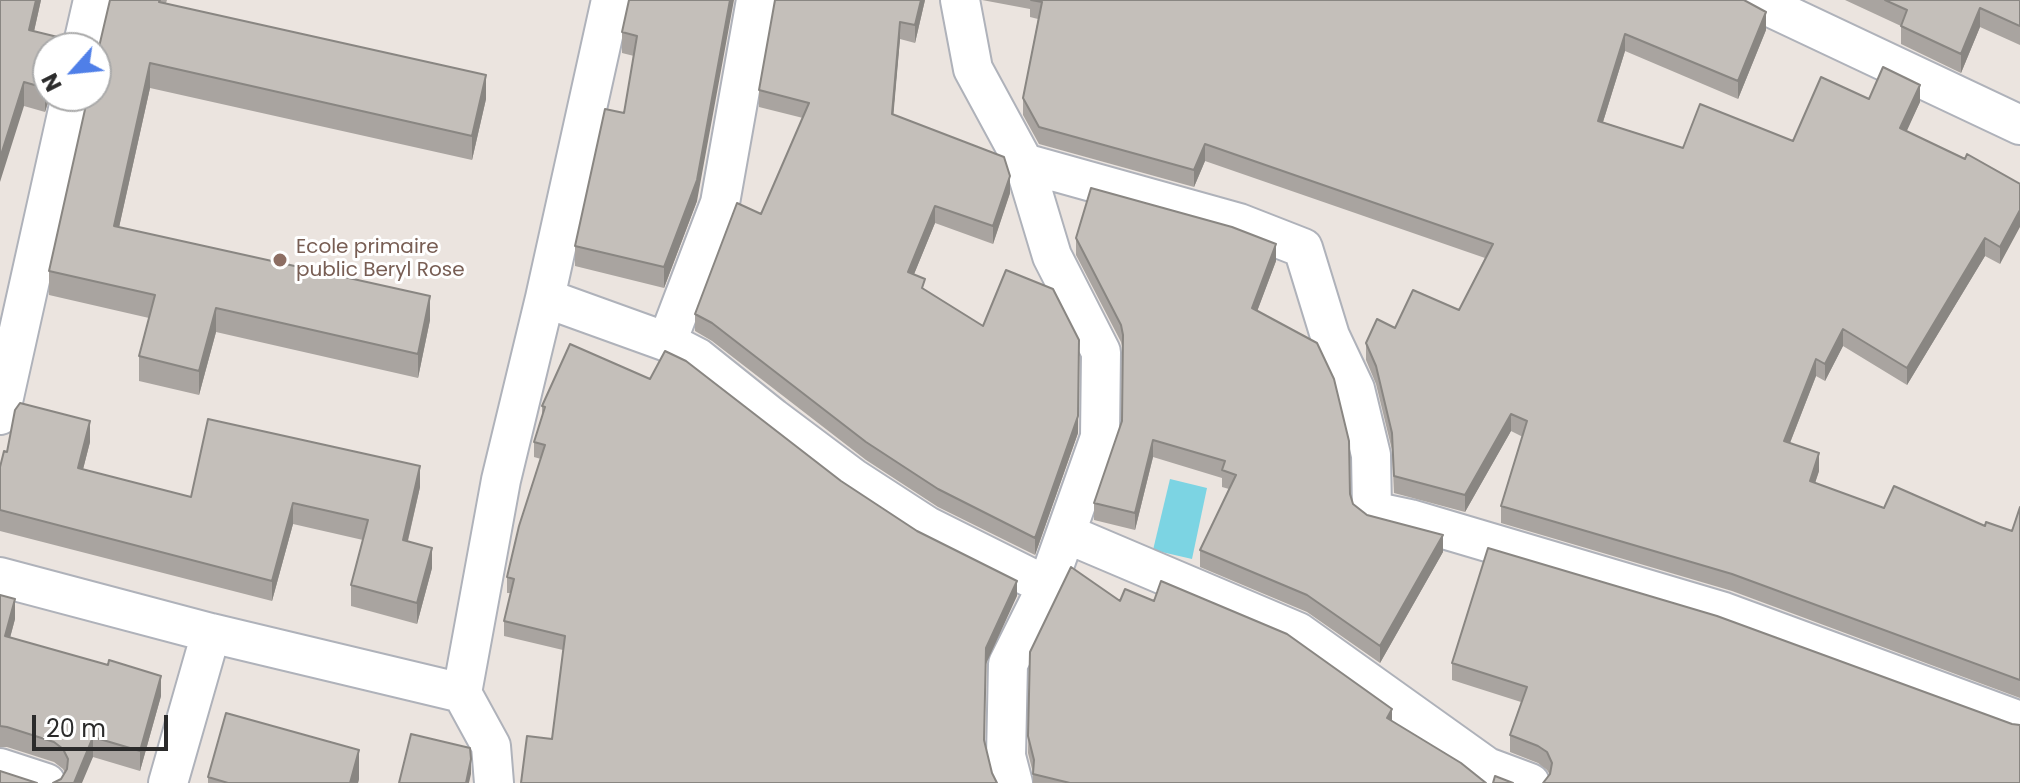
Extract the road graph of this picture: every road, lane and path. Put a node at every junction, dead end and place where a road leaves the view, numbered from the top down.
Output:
1 (93, 0) edge
2 (611, 0) edge
3 (756, 0) edge
4 (960, 0) edge
5 (1755, 0) edge
6 (86, 32) edge
7 (67, 112) edge
8 (2020, 125) edge
9 (1024, 163) junction
10 (545, 298) junction
11 (667, 342) junction
12 (0, 415) edge
13 (1067, 534) junction
14 (0, 577) edge
15 (1047, 586) junction
16 (211, 633) junction
17 (462, 693) junction
18 (2020, 721) edge
19 (0, 768) edge
20 (46, 783) edge
21 (168, 783) edge
22 (494, 783) edge
23 (1013, 783) edge
24 (1530, 783) edge

1 - 6 street
2 - 10 street
3 - 11 street
4 - 9 street
5 - 8 street
7 - 12 street
9 - 13 street
9 - 18 street
10 - 11 street
10 - 17 street
11 - 15 street
13 - 15 street
13 - 24 street
14 - 16 street
15 - 23 street
16 - 17 street
16 - 21 street
17 - 22 street
19 - 20 street

